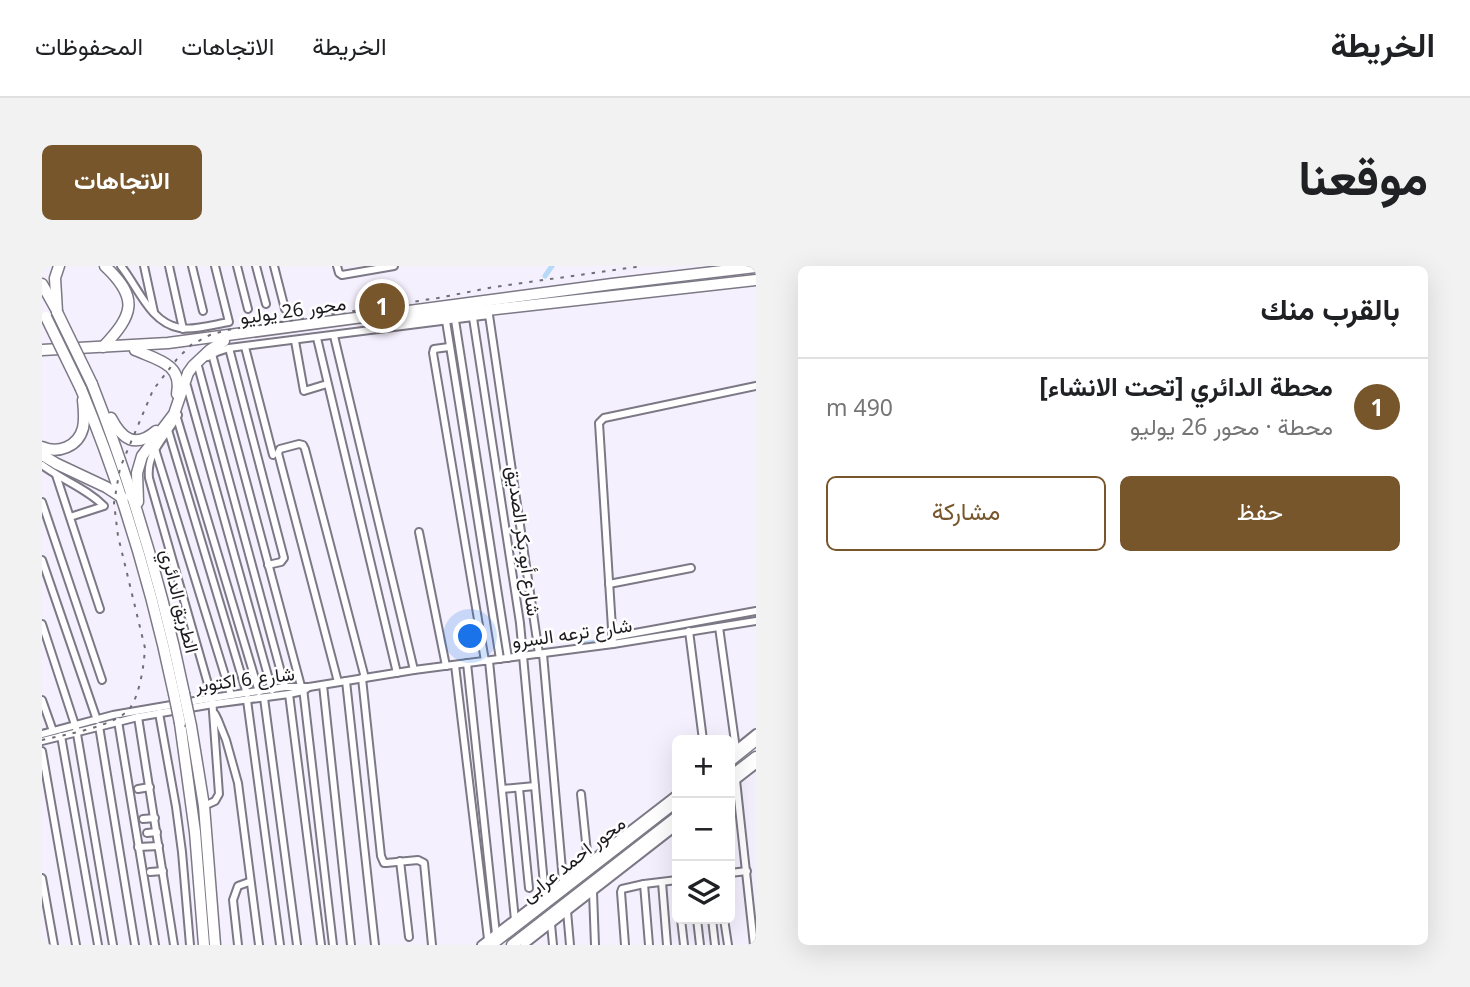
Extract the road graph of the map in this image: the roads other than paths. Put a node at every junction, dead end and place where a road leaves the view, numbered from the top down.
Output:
1 (59, 266) edge
2 (105, 266) edge
3 (121, 266) edge
4 (144, 266) edge
5 (169, 266) edge
6 (192, 266) edge
7 (215, 266) edge
8 (237, 266) edge
9 (256, 266) edge
10 (274, 266) edge
11 (337, 266) edge
12 (394, 266) edge
13 (756, 267) edge
14 (756, 280) edge
15 (42, 284) edge
16 (266, 304) dead end
17 (248, 309) dead end
18 (285, 309) dead end
19 (203, 311) dead end
20 (43, 313) edge
21 (57, 313) junction
22 (155, 314) junction
23 (473, 318) junction
24 (455, 320) junction
25 (446, 321) junction
26 (183, 329) junction
27 (334, 336) junction
28 (317, 338) junction
29 (295, 341) junction
30 (227, 345) junction
31 (103, 347) junction
32 (245, 347) junction
33 (449, 347) junction
34 (135, 350) junction
35 (212, 354) junction
36 (44, 356) edge
37 (198, 366) junction
38 (327, 384) junction
39 (187, 386) junction
40 (756, 386) edge
41 (87, 387) junction
42 (177, 418) junction
43 (168, 430) junction
44 (42, 447) edge
45 (155, 449) junction
46 (42, 455) edge
47 (273, 455) dead end
48 (42, 465) edge
49 (56, 475) junction
50 (129, 498) junction
51 (42, 502) edge
52 (69, 517) junction
53 (136, 524) junction
54 (419, 532) dead end
55 (42, 560) edge
56 (268, 565) junction
57 (691, 568) dead end
58 (609, 584) junction
59 (100, 609) dead end
60 (756, 611) edge
61 (756, 621) edge
62 (42, 624) edge
63 (719, 627) junction
64 (690, 631) junction
65 (613, 640) junction
66 (540, 652) junction
67 (523, 653) junction
68 (503, 656) junction
69 (486, 660) junction
70 (467, 663) junction
71 (455, 665) junction
72 (446, 666) junction
73 (414, 670) junction
74 (397, 673) junction
75 (363, 678) junction
76 (102, 680) dead end
77 (346, 681) junction
78 (338, 682) junction
79 (323, 685) junction
80 (304, 688) junction
81 (272, 690) junction
82 (287, 691) junction
83 (179, 694) junction
84 (231, 695) junction
85 (262, 695) junction
86 (247, 697) junction
87 (42, 700) edge
88 (212, 701) junction
89 (159, 713) junction
90 (214, 713) junction
91 (138, 717) junction
92 (118, 721) junction
93 (98, 723) junction
94 (76, 729) junction
95 (53, 731) junction
96 (756, 733) edge
97 (42, 734) edge
98 (702, 735) edge
99 (731, 735) edge
100 (61, 736) junction
101 (756, 740) edge
102 (42, 741) edge
103 (735, 749) edge
104 (42, 751) edge
105 (735, 757) edge
106 (756, 757) edge
107 (756, 765) edge
108 (735, 778) edge
109 (735, 779) edge
110 (536, 786) junction
111 (150, 787) junction
112 (519, 788) junction
113 (138, 789) dead end
114 (502, 789) junction
115 (581, 794) dead end
116 (672, 798) edge
117 (735, 798) edge
118 (153, 805) junction
119 (672, 805) edge
120 (204, 806) junction
121 (143, 807) dead end
122 (155, 818) junction
123 (143, 819) dead end
124 (672, 821) edge
125 (672, 830) edge
126 (157, 832) junction
127 (147, 833) dead end
128 (159, 846) junction
129 (138, 848) junction
130 (400, 861) junction
131 (588, 862) junction
132 (163, 871) junction
133 (150, 872) dead end
134 (735, 874) edge
135 (747, 875) junction
136 (42, 878) edge
137 (756, 878) edge
138 (249, 881) junction
139 (563, 881) junction
140 (672, 881) edge
141 (662, 882) junction
142 (644, 884) junction
143 (529, 888) dead end
144 (593, 892) junction
145 (545, 895) junction
146 (753, 896) edge
147 (206, 897) junction
148 (568, 911) junction
149 (515, 919) junction
150 (551, 924) junction
151 (682, 924) edge
152 (698, 924) edge
153 (713, 924) edge
154 (725, 924) edge
155 (496, 934) junction
156 (536, 936) junction
157 (409, 937) dead end
158 (489, 942) edge
159 (54, 945) edge
160 (76, 945) edge
161 (98, 945) edge
162 (113, 945) edge
163 (135, 945) edge
164 (155, 945) edge
165 (174, 945) edge
166 (190, 945) edge
167 (204, 945) edge
168 (215, 945) edge
169 (238, 945) edge
170 (259, 945) edge
171 (281, 945) edge
172 (296, 945) edge
173 (321, 945) edge
174 (333, 945) edge
175 (351, 945) edge
176 (375, 945) edge
177 (432, 945) edge
178 (481, 945) edge
179 (512, 945) edge
180 (524, 945) edge
181 (538, 945) edge
182 (553, 945) edge
183 (570, 945) edge
184 (595, 945) edge
185 (625, 945) edge
186 (649, 945) edge
187 (667, 945) edge
188 (684, 945) edge
189 (700, 945) edge
190 (715, 945) edge
191 (727, 945) edge
192 (754, 945) edge

1 - 21 highway
2 - 31 highway
3 - 22 street
4 - 22 street
5 - 26 street
6 - 19 street
7 - 26 street
8 - 17 street
9 - 16 street
10 - 18 street
11 - 12 street
13 - 31 highway, محور 26 يوليو
14 - 30 highway, محور 26 يوليو
15 - 21 highway, الطريق الدائري
20 - 41 highway, الطريق الدائري, bridge
21 - 41 highway, الطريق الدائري, bridge
22 - 26 street
23 - 24 street
23 - 66 street
23 - 67 street, شارع أبو بكر الصديق
24 - 25 street
24 - 68 street
25 - 27 street
25 - 33 street
27 - 28 street
27 - 73 street
28 - 29 street
28 - 38 street
29 - 32 street
29 - 38 street
30 - 32 street
30 - 34 highway, محور 26 يوليو
30 - 35 street
30 - 50 highway
30 - 56 street
31 - 36 highway, محور 26 يوليو
32 - 47 street
33 - 68 street
33 - 69 street
34 - 36 highway, محور 26 يوليو
34 - 41 highway
35 - 37 street
35 - 56 street
37 - 39 street
37 - 82 street
38 - 74 street
39 - 42 street
39 - 81 street
40 - 58 street
41 - 44 highway
41 - 50 highway, الطريق الدائري
42 - 43 street
42 - 85 street
43 - 45 street
43 - 86 street
45 - 84 street
45 - 88 street
46 - 50 highway
48 - 49 street
49 - 52 street
49 - 52 street
50 - 53 highway
50 - 53 highway, الطريق الدائري
51 - 76 street
52 - 59 street
53 - 83 highway, الطريق الدائري
54 - 72 street
55 - 93 street
56 - 80 street
57 - 58 street
58 - 65 street
60 - 65 street, شارع ترعه السرو
61 - 63 street, شارع ترعه السرو
62 - 94 street
63 - 64 street, شارع ترعه السرو
63 - 99 street
64 - 65 street, شارع ترعه السرو
64 - 98 street
65 - 66 street, شارع ترعه السرو
66 - 67 street, شارع ترعه السرو
66 - 139 street
67 - 68 street, شارع ترعه السرو
67 - 110 street, شارع أبو بكر الصديق
68 - 69 street, شارع ترعه السرو
69 - 70 street, شارع ترعه السرو
69 - 114 street
70 - 71 street, شارع ترعه السرو
70 - 155 street
71 - 72 street, شارع ترعه السرو
71 - 158 street
72 - 73 street, شارع ترعه السرو
73 - 74 street, شارع ترعه السرو
74 - 75 street, شارع ترعه السرو
75 - 77 street, شارع ترعه السرو
75 - 78 street
75 - 130 street
77 - 78 street, شارع ترعه السرو
77 - 176 street
78 - 79 street, شارع ترعه السرو
79 - 80 street, شارع ترعه السرو
79 - 175 street
80 - 82 street, شارع 6 اكتوبر
80 - 174 street
81 - 82 street, شارع 6 اكتوبر
81 - 85 street, شارع 6 اكتوبر
82 - 85 street, شارع 6 اكتوبر
82 - 173 street
83 - 120 highway, الطريق الدائري, bridge
83 - 147 highway, الطريق الدائري, bridge
84 - 86 street, شارع 6 اكتوبر
84 - 88 street, شارع 6 اكتوبر
85 - 86 street, شارع 6 اكتوبر
85 - 172 street
86 - 88 street, شارع 6 اكتوبر
86 - 171 street
87 - 95 street
88 - 89 street, شارع 6 اكتوبر
88 - 90 street
88 - 93 street, شارع 6 اكتوبر
89 - 91 street, شارع 6 اكتوبر
89 - 166 street
90 - 120 street
90 - 138 street
91 - 92 street, شارع 6 اكتوبر
91 - 111 street
92 - 93 street, شارع 6 اكتوبر
92 - 129 street
93 - 94 street, شارع 6 اكتوبر
93 - 163 street
94 - 95 street, شارع 6 اكتوبر
94 - 100 street, شارع 6 اكتوبر
94 - 162 street
95 - 97 street, شارع 6 اكتوبر
96 - 103 street
100 - 102 street, شارع 6 اكتوبر
100 - 161 street
101 - 105 highway
104 - 160 street
106 - 108 highway
107 - 109 street
110 - 112 street
110 - 145 street, شارع أبو بكر الصديق
111 - 113 street
111 - 118 street
112 - 114 street
112 - 143 street
114 - 149 street
115 - 131 street
116 - 131 street
117 - 135 street
118 - 121 street
118 - 122 street
119 - 158 highway, محور احمد عرابى
120 - 147 highway, الطريق الدائري
122 - 123 street
122 - 126 street
124 - 179 highway, محور احمد عرابى
125 - 144 street
126 - 127 street
126 - 128 street
128 - 129 street
128 - 132 street
129 - 164 street
130 - 157 street
130 - 177 street
131 - 139 street
132 - 133 street
132 - 165 street
134 - 135 street
135 - 137 street
135 - 146 street
136 - 159 street
138 - 169 street
138 - 170 street
139 - 145 street
140 - 141 street
141 - 142 street
141 - 187 street
142 - 185 street
142 - 186 street
144 - 148 street
144 - 184 street
145 - 149 street
146 - 192 street
147 - 167 highway, الطريق الدائري
147 - 168 highway, الطريق الدائري
148 - 150 street
148 - 183 street
149 - 155 street
150 - 156 street
150 - 182 street
151 - 188 street
152 - 189 street
153 - 190 street
154 - 191 street
155 - 158 street
156 - 180 street
156 - 181 street
158 - 178 street

